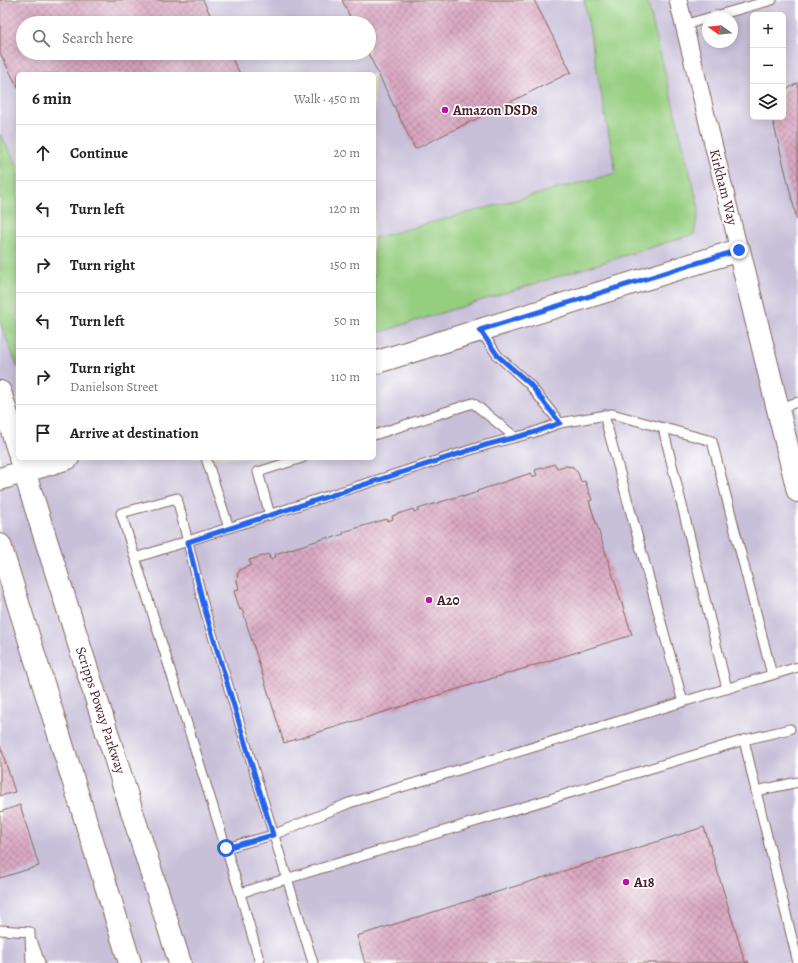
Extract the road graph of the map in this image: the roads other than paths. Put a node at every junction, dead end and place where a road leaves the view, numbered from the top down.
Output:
1 (678, 0) edge
2 (768, 1) edge
3 (729, 12) edge
4 (702, 20) edge
5 (684, 25) junction
6 (739, 250) junction
7 (480, 330) junction
8 (376, 362) edge
9 (0, 392) edge
10 (788, 405) edge
11 (604, 415) junction
12 (560, 423) junction
13 (663, 428) junction
14 (376, 434) edge
15 (515, 437) junction
16 (16, 444) edge
17 (53, 460) edge
18 (207, 460) edge
19 (296, 460) edge
20 (22, 464) edge
21 (0, 479) edge
22 (797, 485) edge
23 (270, 515) junction
24 (229, 528) junction
25 (188, 542) junction
26 (0, 545) edge
27 (135, 558) junction
28 (798, 667) edge
29 (772, 675) junction
30 (727, 689) junction
31 (683, 702) junction
32 (790, 729) dead end
33 (744, 740) junction
34 (798, 782) edge
35 (756, 790) junction
36 (273, 835) junction
37 (226, 848) junction
38 (287, 879) junction
39 (240, 893) junction
40 (0, 930) edge
41 (30, 932) junction
42 (31, 963) edge
43 (40, 963) edge
44 (130, 963) edge
45 (180, 963) edge
46 (260, 963) edge
47 (313, 963) edge
48 (798, 963) edge

1 - 5 street, Kirkham Way
2 - 3 lane
4 - 5 lane
5 - 6 street, Kirkham Way
6 - 7 main road
6 - 10 main road, Kirkham Way
7 - 8 main road
7 - 12 lane
9 - 16 main road
10 - 22 main road, Kirkham Way
11 - 12 lane
11 - 13 lane
11 - 31 lane
12 - 15 lane
13 - 29 lane
13 - 30 lane
14 - 15 lane
15 - 23 lane
17 - 20 main road
18 - 24 lane
19 - 23 lane
20 - 21 main road
20 - 45 main road, Scripps Poway Parkway
23 - 24 lane
24 - 25 lane
25 - 27 lane
25 - 27 lane
25 - 36 lane
26 - 44 main road
27 - 37 lane
28 - 29 lane
29 - 30 lane
30 - 31 lane
31 - 36 lane
32 - 33 lane
33 - 35 lane
33 - 38 lane
34 - 35 lane
35 - 48 lane
36 - 37 lane
36 - 38 lane
37 - 39 lane
38 - 39 lane
38 - 47 lane
39 - 46 lane
40 - 41 lane
41 - 42 lane
41 - 43 lane

